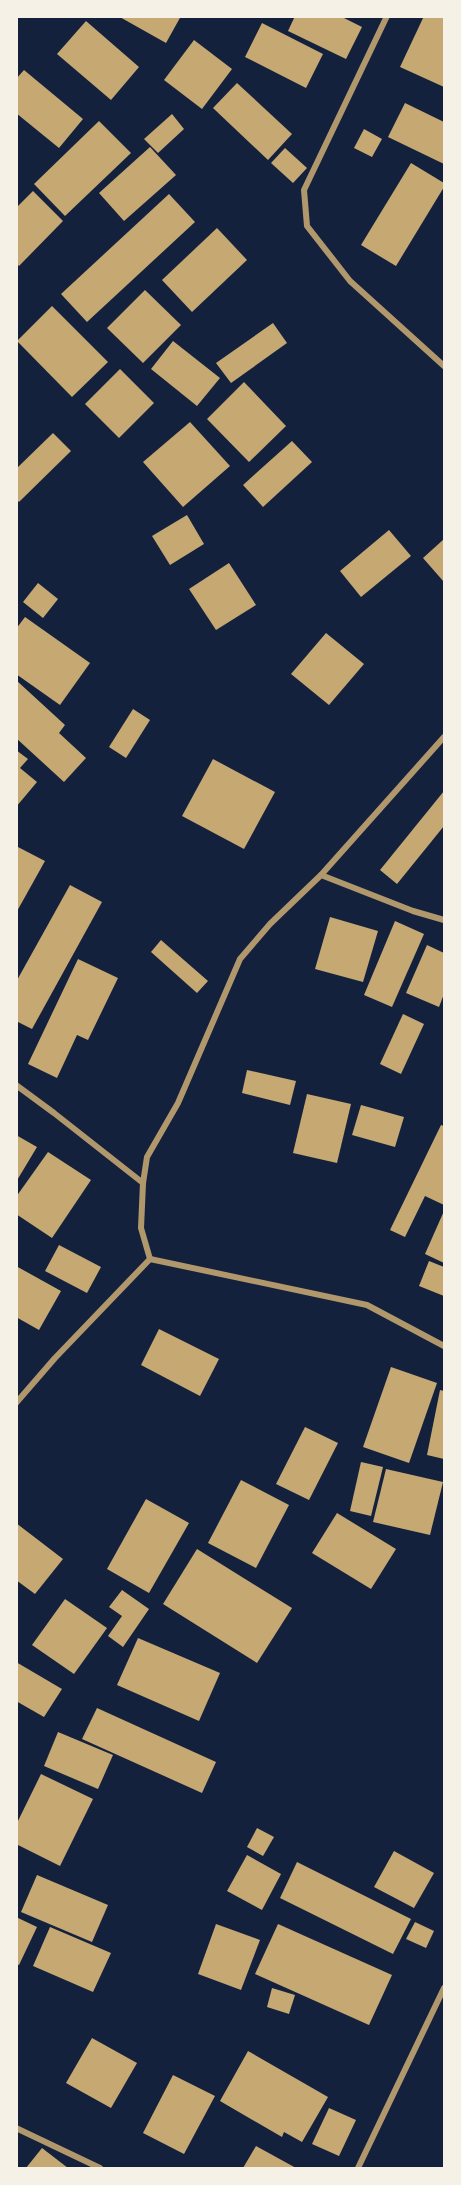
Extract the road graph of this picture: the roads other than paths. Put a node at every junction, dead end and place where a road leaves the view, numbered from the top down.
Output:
1 (387, 16) edge
2 (444, 366) edge
3 (444, 737) edge
4 (321, 874) junction
5 (444, 920) edge
6 (16, 1085) edge
7 (143, 1183) junction
8 (150, 1259) junction
9 (444, 1346) edge
10 (16, 1403) edge
11 (444, 1988) edge
12 (16, 2128) edge
13 (100, 2169) edge
14 (358, 2169) edge

1 - 2 street
3 - 4 street
4 - 5 street
4 - 7 street
6 - 7 street
7 - 8 street
8 - 9 street
8 - 10 street
11 - 14 street
12 - 13 street

